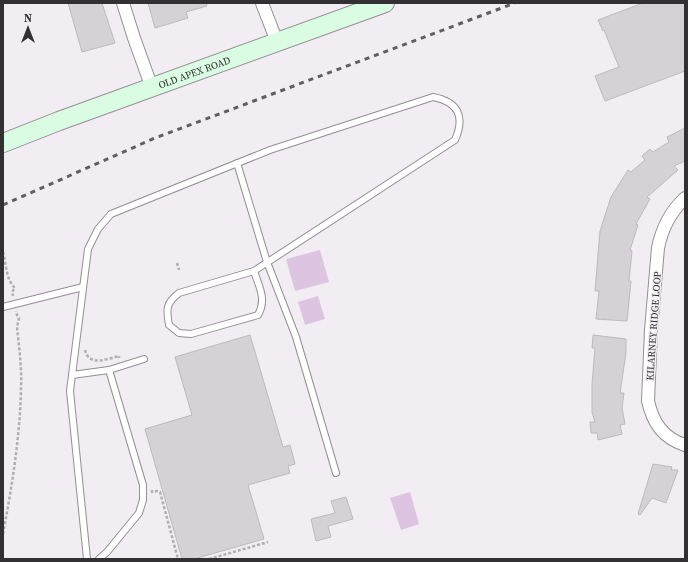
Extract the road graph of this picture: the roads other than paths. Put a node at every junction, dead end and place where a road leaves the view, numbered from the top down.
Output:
1 (123, 3) edge
2 (262, 3) edge
3 (385, 3) edge
4 (277, 42) junction
5 (152, 88) junction
6 (3, 143) edge
7 (237, 163) junction
8 (685, 198) edge
9 (267, 262) junction
10 (254, 271) junction
11 (83, 287) junction
12 (3, 307) edge
13 (144, 359) dead end
14 (109, 370) junction
15 (72, 375) junction
16 (685, 445) edge
17 (336, 474) dead end
18 (87, 559) edge
19 (99, 559) edge

1 - 5 street
2 - 4 street
3 - 4 main road, OLD APEX ROAD
4 - 5 main road, OLD APEX ROAD
5 - 6 main road, OLD APEX ROAD
7 - 9 lane
7 - 9 lane
7 - 11 lane
8 - 16 street, KILARNEY RIDGE LOOP
9 - 10 lane
9 - 17 lane
10 - 10 lane
11 - 12 lane
11 - 15 lane
13 - 14 lane
14 - 15 lane
14 - 19 lane
15 - 18 lane

